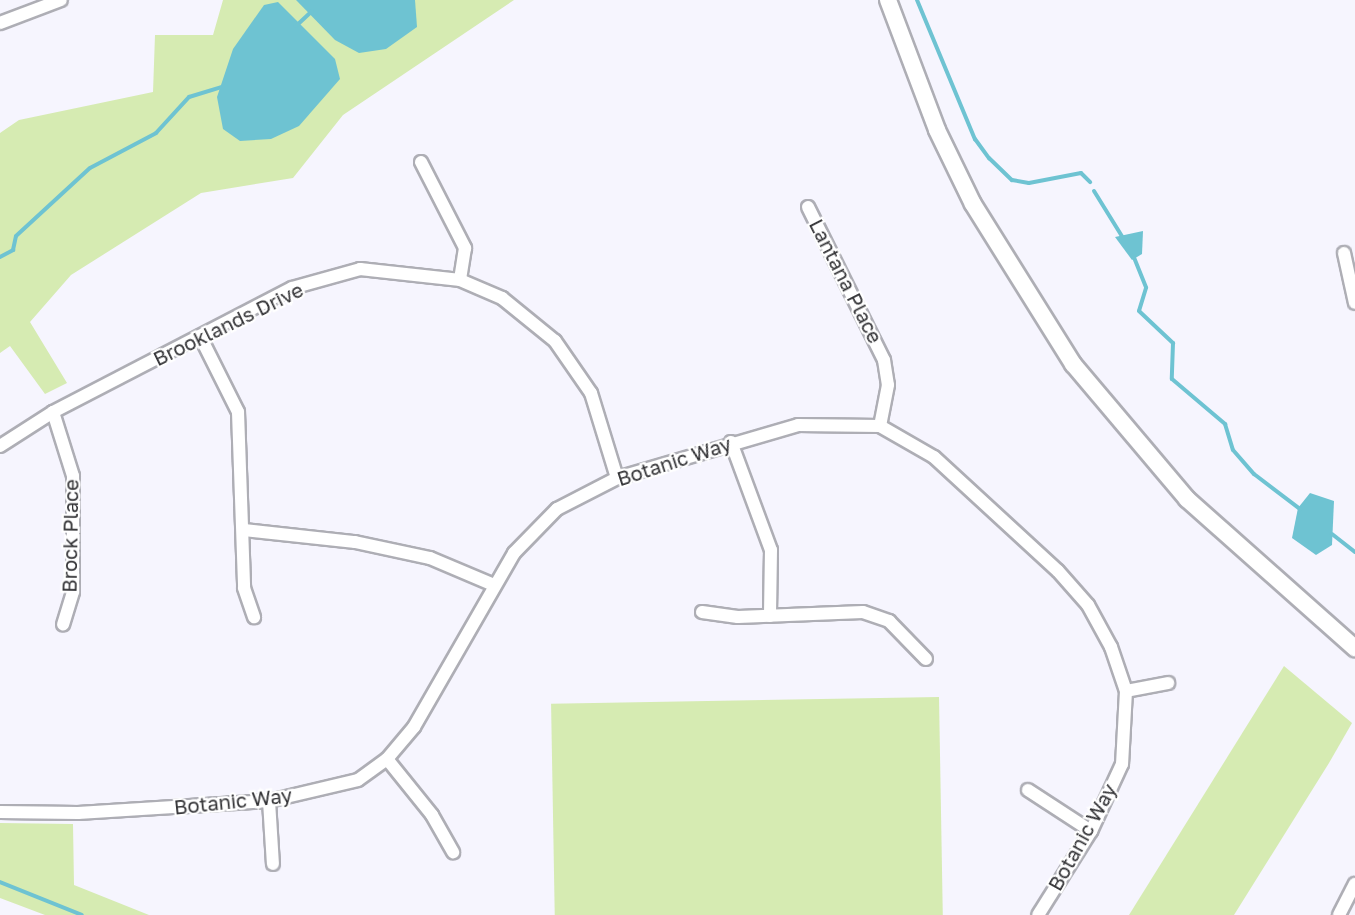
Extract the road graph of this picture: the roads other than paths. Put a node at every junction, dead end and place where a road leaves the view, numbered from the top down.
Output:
1 (61, 0) edge
2 (888, 0) edge
3 (0, 23) edge
4 (421, 162) dead end
5 (808, 207) dead end
6 (1344, 253) dead end
7 (460, 280) junction
8 (1355, 303) edge
9 (200, 336) junction
10 (52, 412) junction
11 (880, 426) junction
12 (731, 442) junction
13 (0, 446) edge
14 (617, 478) junction
15 (244, 530) junction
16 (494, 585) junction
17 (702, 612) dead end
18 (770, 615) junction
19 (254, 617) dead end
20 (63, 625) dead end
21 (1355, 648) edge
22 (926, 659) dead end
23 (1168, 682) dead end
24 (1126, 691) junction
25 (387, 759) junction
26 (1028, 790) dead end
27 (268, 801) junction
28 (0, 812) edge
29 (1090, 831) junction
30 (453, 852) dead end
31 (273, 864) dead end
32 (1355, 884) edge
33 (1038, 915) edge
34 (1338, 915) edge

1 - 3 street
2 - 21 main road
4 - 7 street
5 - 11 street, Lantana Place
6 - 8 street
7 - 9 street, Brooklands Drive
7 - 14 street, Brooklands Drive
9 - 10 street, Brooklands Drive
9 - 15 street
10 - 13 street, Brooklands Drive
10 - 20 street, Brock Place
11 - 12 street, Botanic Way
11 - 24 street, Botanic Way
12 - 14 street, Botanic Way
12 - 18 street
14 - 16 street, Botanic Way
15 - 16 street
15 - 19 street
16 - 25 street, Botanic Way
17 - 18 street
18 - 22 street
23 - 24 street
24 - 29 street, Botanic Way
25 - 27 street, Botanic Way
25 - 30 street
26 - 29 street
27 - 28 street, Botanic Way
27 - 31 street
29 - 33 street, Botanic Way
32 - 34 street

